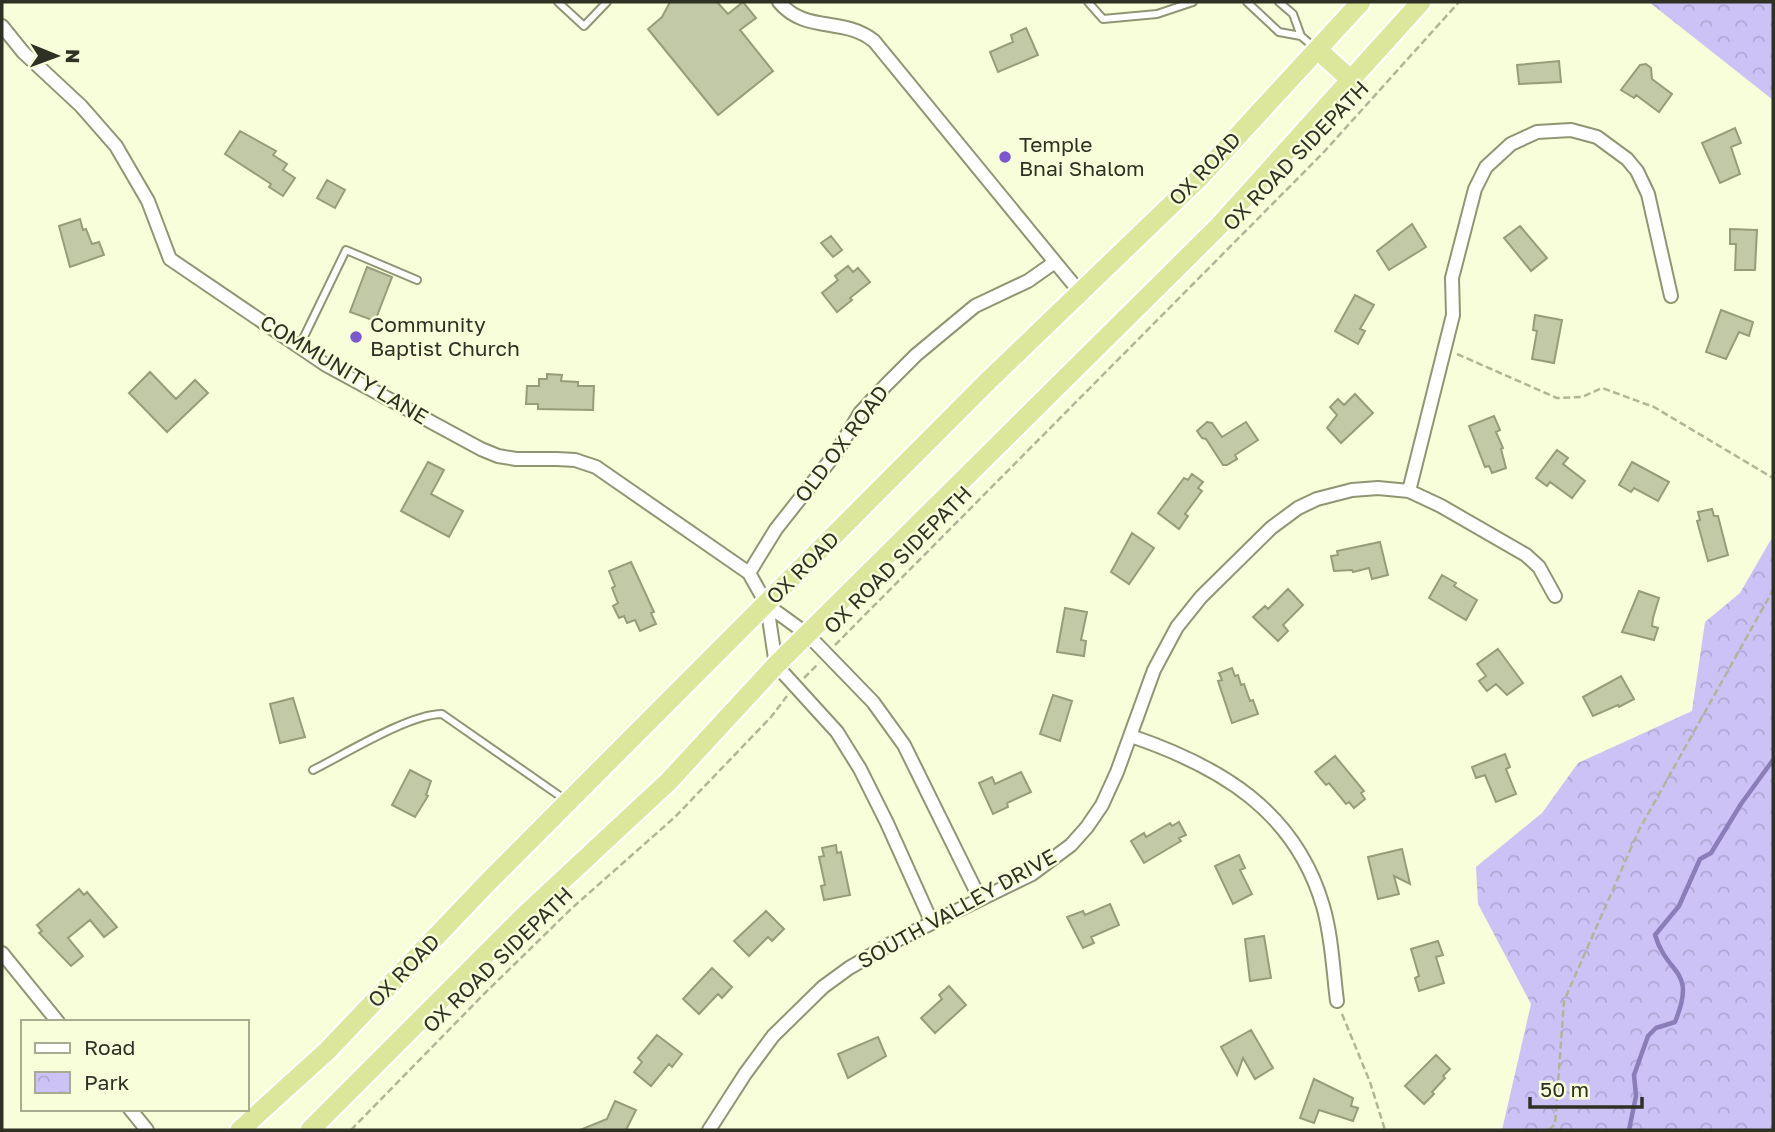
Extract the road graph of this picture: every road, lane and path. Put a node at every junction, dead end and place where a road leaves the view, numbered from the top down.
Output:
1 (558, 2) edge
2 (607, 2) edge
3 (779, 2) edge
4 (1088, 2) edge
5 (1193, 2) edge
6 (1247, 2) edge
7 (1279, 2) edge
8 (1361, 2) edge
9 (1421, 2) edge
10 (1459, 2) edge
11 (2, 26) edge
12 (1301, 36) junction
13 (1318, 50) junction
14 (1351, 80) junction
15 (1055, 262) junction
16 (417, 280) dead end
17 (1079, 291) junction
18 (1671, 296) dead end
19 (299, 347) junction
20 (1443, 350) junction
21 (1773, 478) edge
22 (1409, 491) junction
23 (749, 573) junction
24 (1773, 590) edge
25 (1555, 596) dead end
26 (767, 605) junction
27 (807, 634) junction
28 (827, 654) junction
29 (776, 664) junction
30 (796, 687) junction
31 (1131, 736) junction
32 (313, 770) dead end
33 (568, 802) junction
34 (980, 899) junction
35 (932, 923) junction
36 (2, 953) edge
37 (1337, 1001) joint
38 (56, 1020) edge
39 (132, 1111) edge
40 (147, 1130) edge
41 (240, 1130) edge
42 (310, 1130) edge
43 (351, 1130) edge
44 (709, 1130) edge
45 (1385, 1130) edge
46 (1549, 1130) edge

1 - 2 lane
3 - 15 street
4 - 5 lane
6 - 12 lane
7 - 12 lane
8 - 13 highway, OX ROAD
9 - 14 highway
10 - 28 path, OX ROAD SIDEPATH
11 - 19 street, COMMUNITY LANE
12 - 13 lane
13 - 14 highway
13 - 17 highway, OX ROAD
14 - 27 highway
15 - 17 street
15 - 23 street, OLD OX ROAD
16 - 19 lane
17 - 26 highway, OX ROAD
18 - 20 street
19 - 23 street, COMMUNITY LANE
20 - 21 path
20 - 22 street
22 - 25 street, SOUTH VALLEY DRIVE
22 - 31 street, SOUTH VALLEY DRIVE
23 - 26 street, COMMUNITY LANE
24 - 46 path
26 - 27 street
26 - 29 street
26 - 33 highway, OX ROAD
27 - 28 street
27 - 29 highway
28 - 30 path, OX ROAD SIDEPATH
28 - 34 street
29 - 30 street
29 - 42 highway
30 - 35 street
30 - 43 path, OX ROAD SIDEPATH
31 - 34 street, SOUTH VALLEY DRIVE
31 - 37 street
32 - 33 lane
33 - 41 highway, OX ROAD
34 - 35 street, SOUTH VALLEY DRIVE
35 - 44 street, SOUTH VALLEY DRIVE
36 - 38 street
37 - 45 path
39 - 40 street

